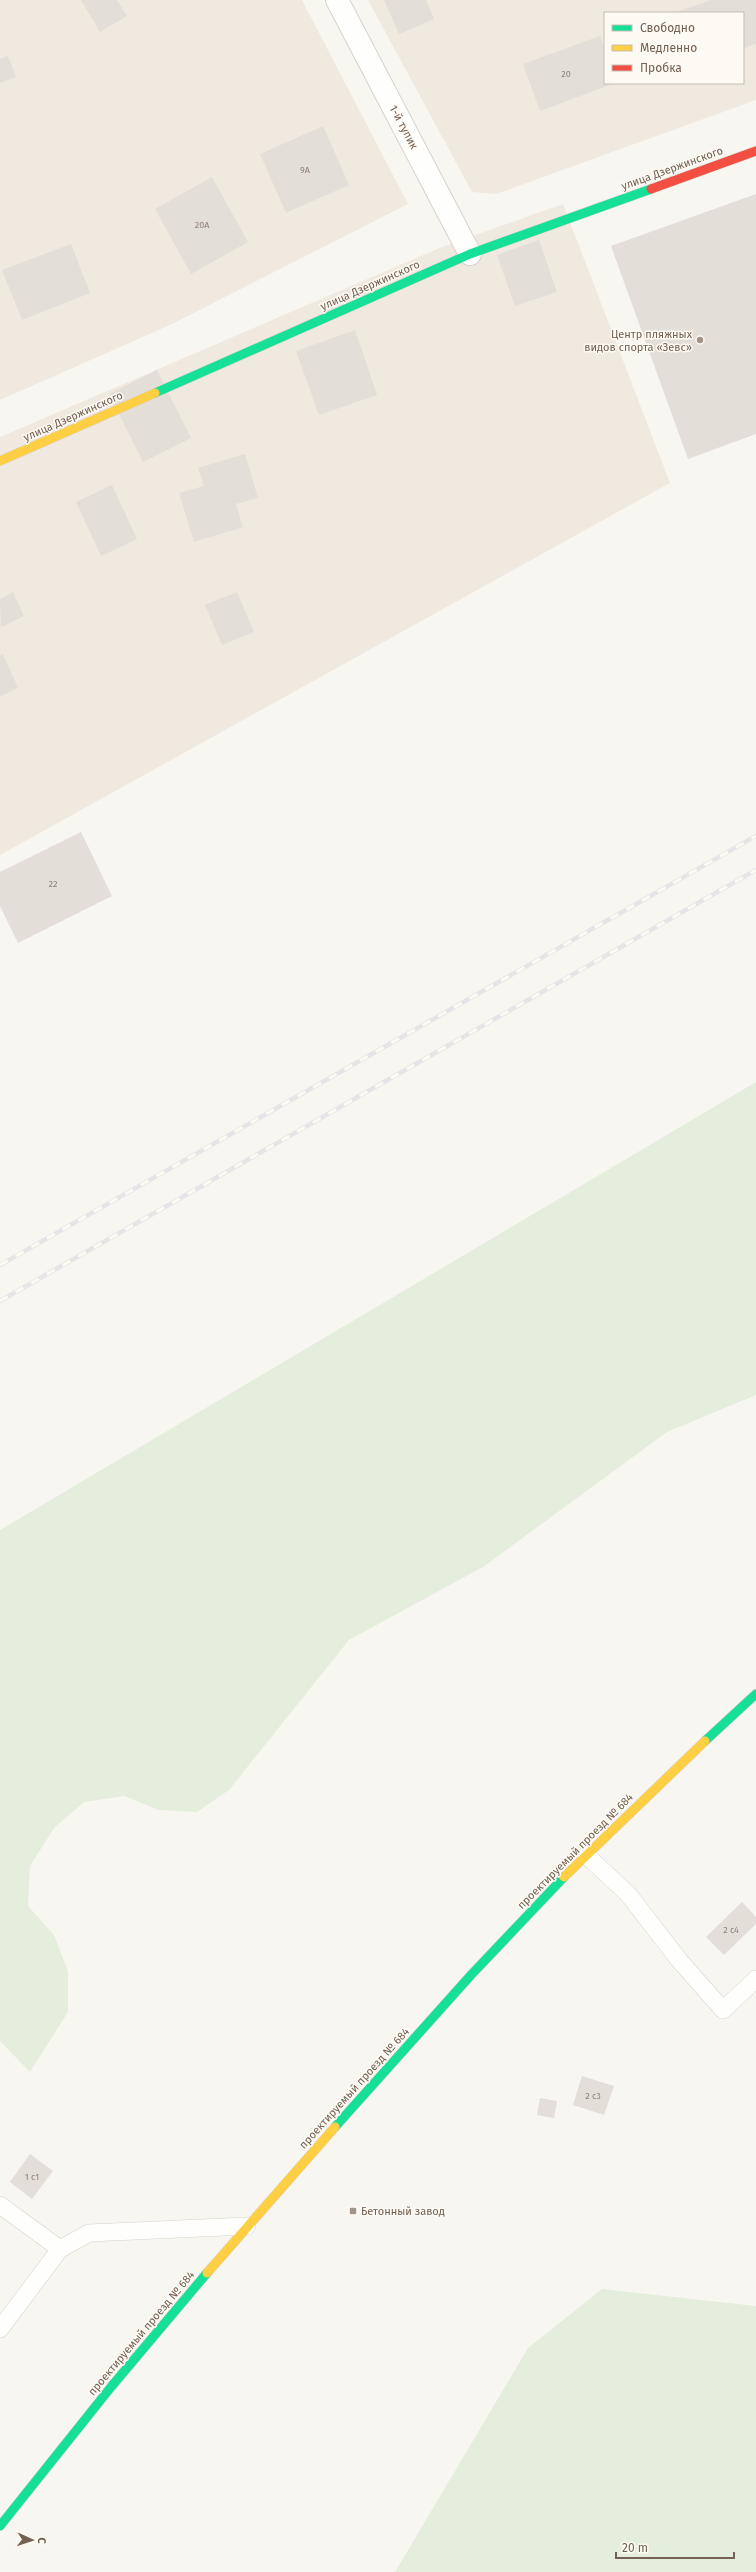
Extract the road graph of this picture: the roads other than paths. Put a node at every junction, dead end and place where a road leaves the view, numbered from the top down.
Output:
1 (337, 0) edge
2 (756, 151) edge
3 (470, 254) junction
4 (0, 461) edge
5 (756, 1694) edge
6 (586, 1855) junction
7 (756, 1979) edge
8 (0, 2205) edge
9 (247, 2226) junction
10 (60, 2249) junction
11 (0, 2329) edge
12 (0, 2526) edge

1 - 3 street, 1-й тупик
2 - 3 street, улица Дзержинского
3 - 4 street, улица Дзержинского
5 - 6 street, проектируемый проезд № 684
6 - 7 lane
6 - 9 street, проектируемый проезд № 684
8 - 10 lane
9 - 10 lane
9 - 12 street, проектируемый проезд № 684
10 - 11 lane

